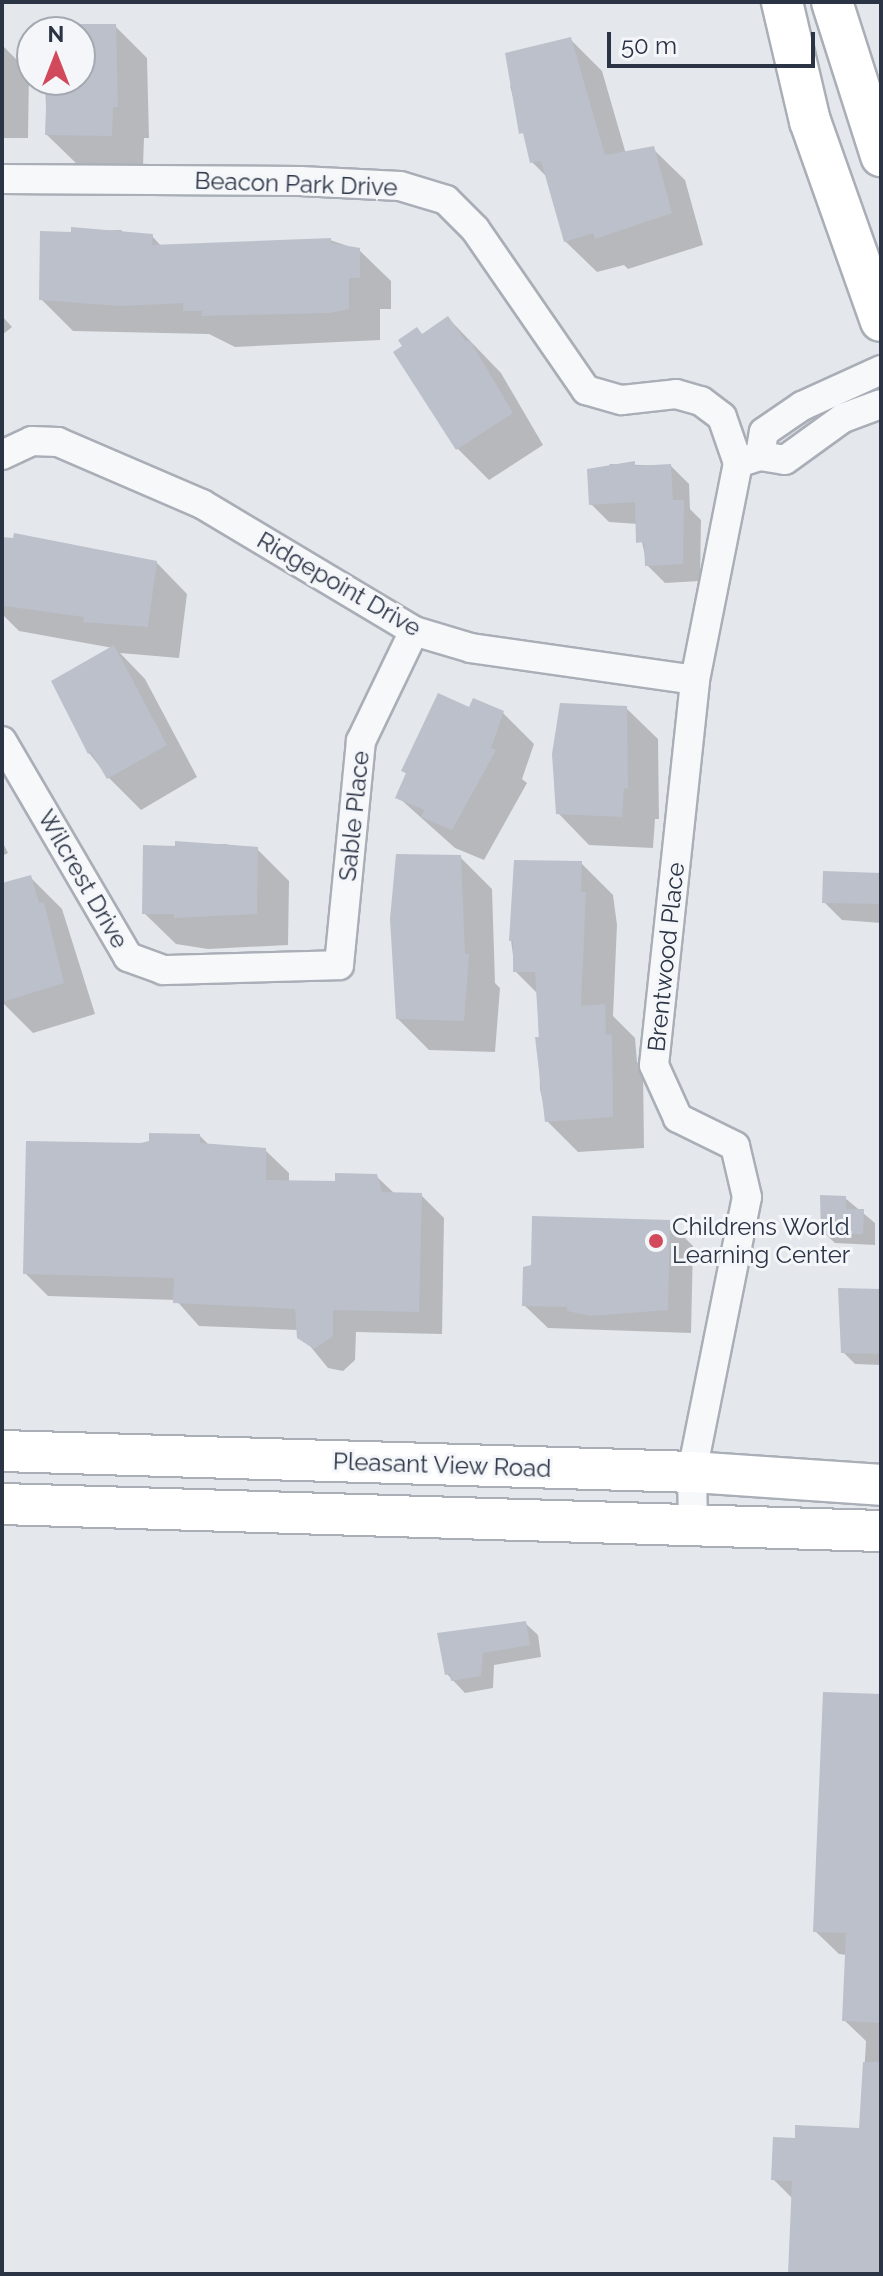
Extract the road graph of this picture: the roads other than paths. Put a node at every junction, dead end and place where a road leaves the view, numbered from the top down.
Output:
1 (782, 2) edge
2 (832, 2) edge
3 (881, 156) edge
4 (2, 179) edge
5 (881, 321) edge
6 (881, 370) edge
7 (881, 404) edge
8 (2, 455) edge
9 (749, 460) junction
10 (414, 631) junction
11 (695, 680) junction
12 (2, 741) edge
13 (339, 965) joint
14 (2, 1451) edge
15 (178, 1457) junction
16 (692, 1472) junction
17 (881, 1485) edge
18 (2, 1504) edge
19 (176, 1510) junction
20 (693, 1527) junction
21 (881, 1531) edge

1 - 5 main road
2 - 3 main road
4 - 9 street, Beacon Park Drive
6 - 9 street, Brentwood Place
7 - 9 street
8 - 10 street, Ridgepoint Drive
9 - 11 street, Brentwood Place
10 - 11 street, Ridgepoint Drive
10 - 13 street, Sable Place
11 - 16 street, Brentwood Place
12 - 13 street, Wilcrest Drive
14 - 15 main road, Pleasant View Road
15 - 16 main road, Pleasant View Road
15 - 19 main road
16 - 17 main road, Pleasant View Road
16 - 20 street, Brentwood Place
18 - 19 main road
19 - 20 main road
20 - 21 main road

